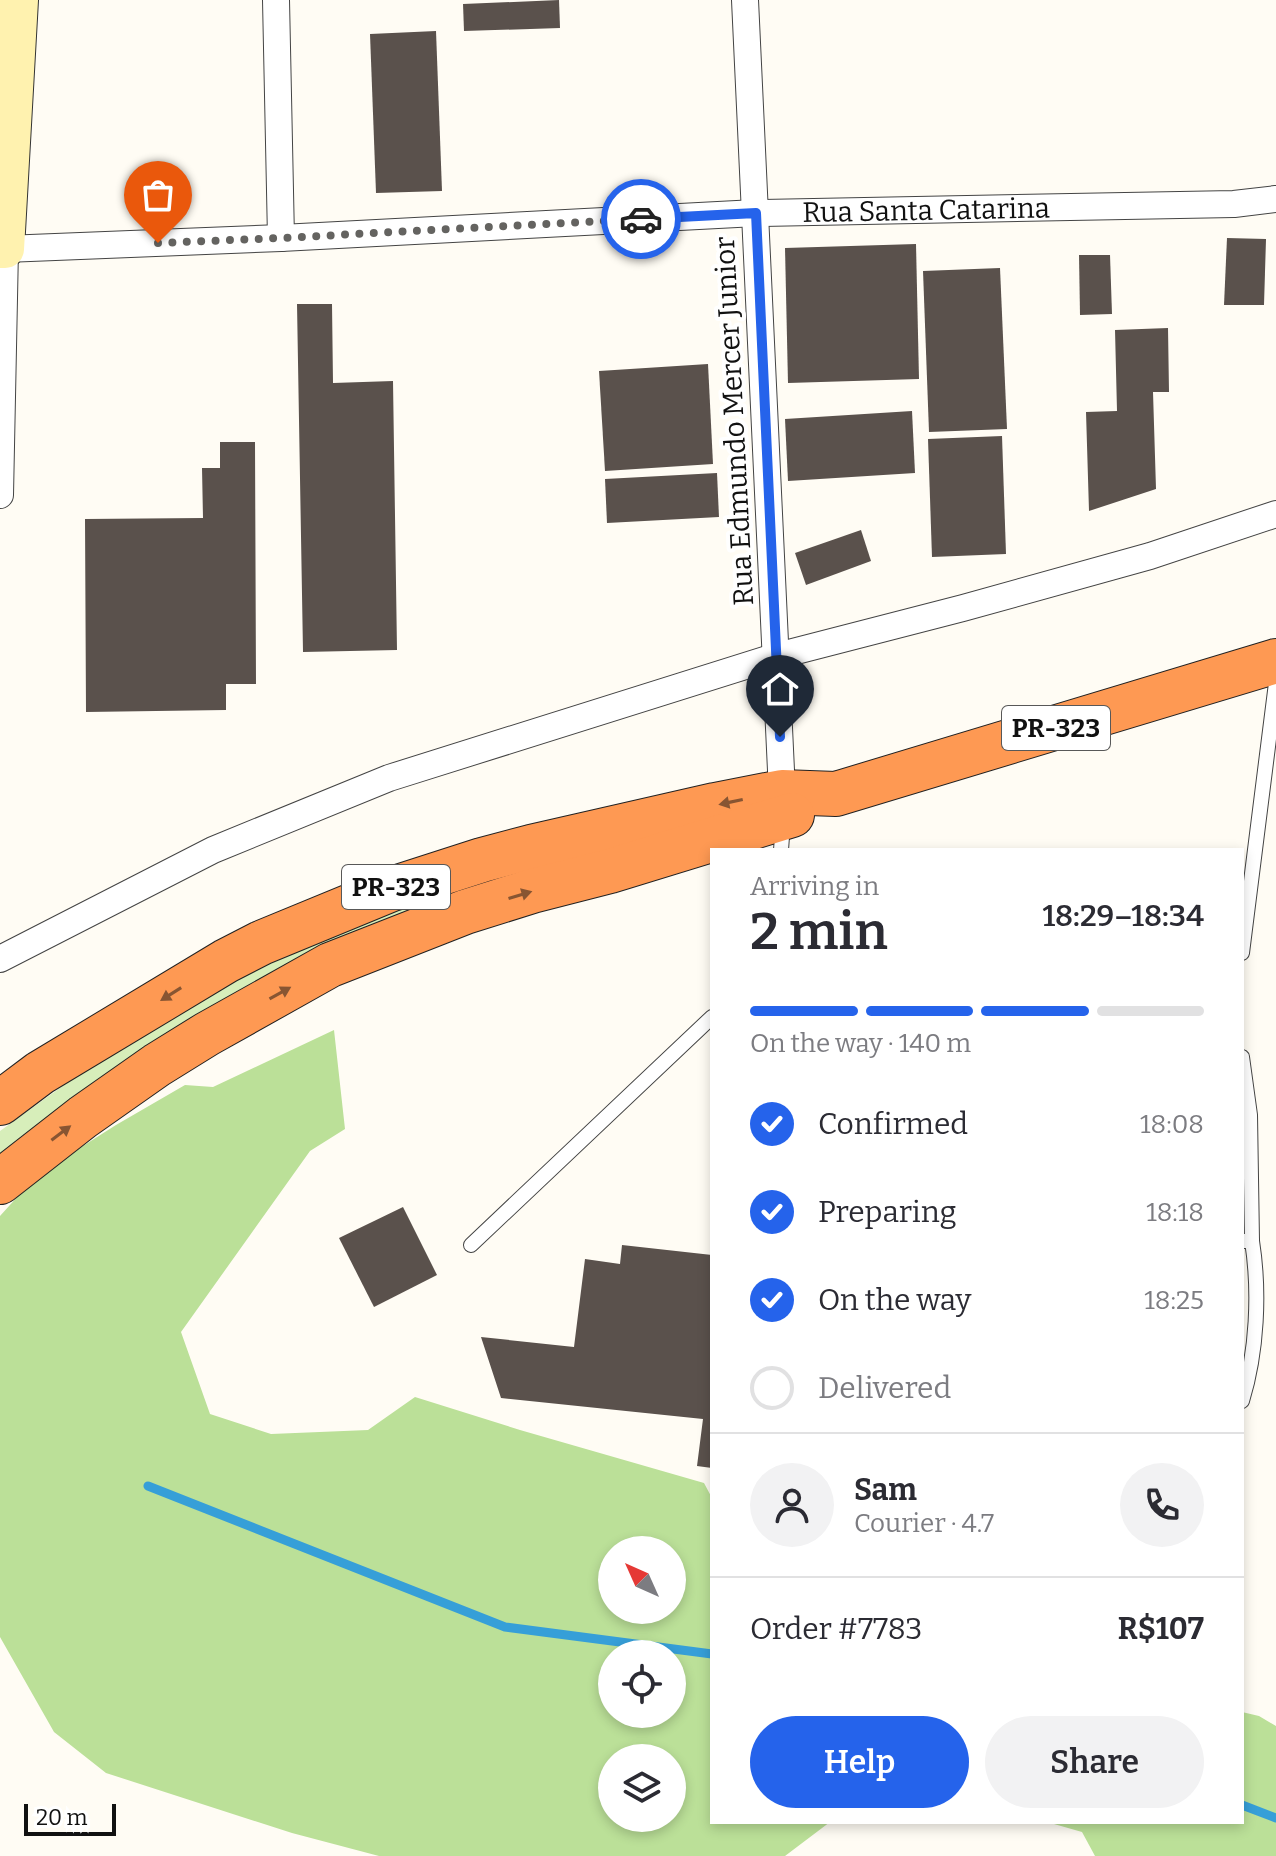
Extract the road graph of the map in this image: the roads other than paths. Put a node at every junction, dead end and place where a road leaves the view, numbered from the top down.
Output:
1 (19, 0) edge
2 (276, 0) edge
3 (745, 0) edge
4 (1276, 199) edge
5 (756, 213) junction
6 (281, 238) junction
7 (2, 249) edge
8 (0, 495) edge
9 (1276, 514) edge
10 (777, 656) junction
11 (1276, 661) edge
12 (1276, 683) edge
13 (782, 820) edge
14 (1244, 937) edge
15 (0, 959) edge
16 (710, 1019) edge
17 (1244, 1072) edge
18 (0, 1103) edge
19 (0, 1182) edge
20 (1247, 1241) edge
21 (471, 1245) dead end
22 (1244, 1395) edge

1 - 7 street
2 - 6 street
3 - 5 street, Rua Edmundo Mercer Junior
4 - 5 street, Rua Santa Catarina
5 - 6 street, Rua Santa Catarina
5 - 10 street, Rua Edmundo Mercer Junior
6 - 7 street, Rua Santa Catarina
7 - 8 street
9 - 10 street
10 - 13 street, Rua Edmundo Mercer Junior
10 - 15 street
11 - 13 highway, PR-323 / PR-323
12 - 14 lane
13 -> 18 highway, PR-323
19 -> 13 highway, PR-323
16 - 21 lane
17 - 20 lane
20 - 22 lane

